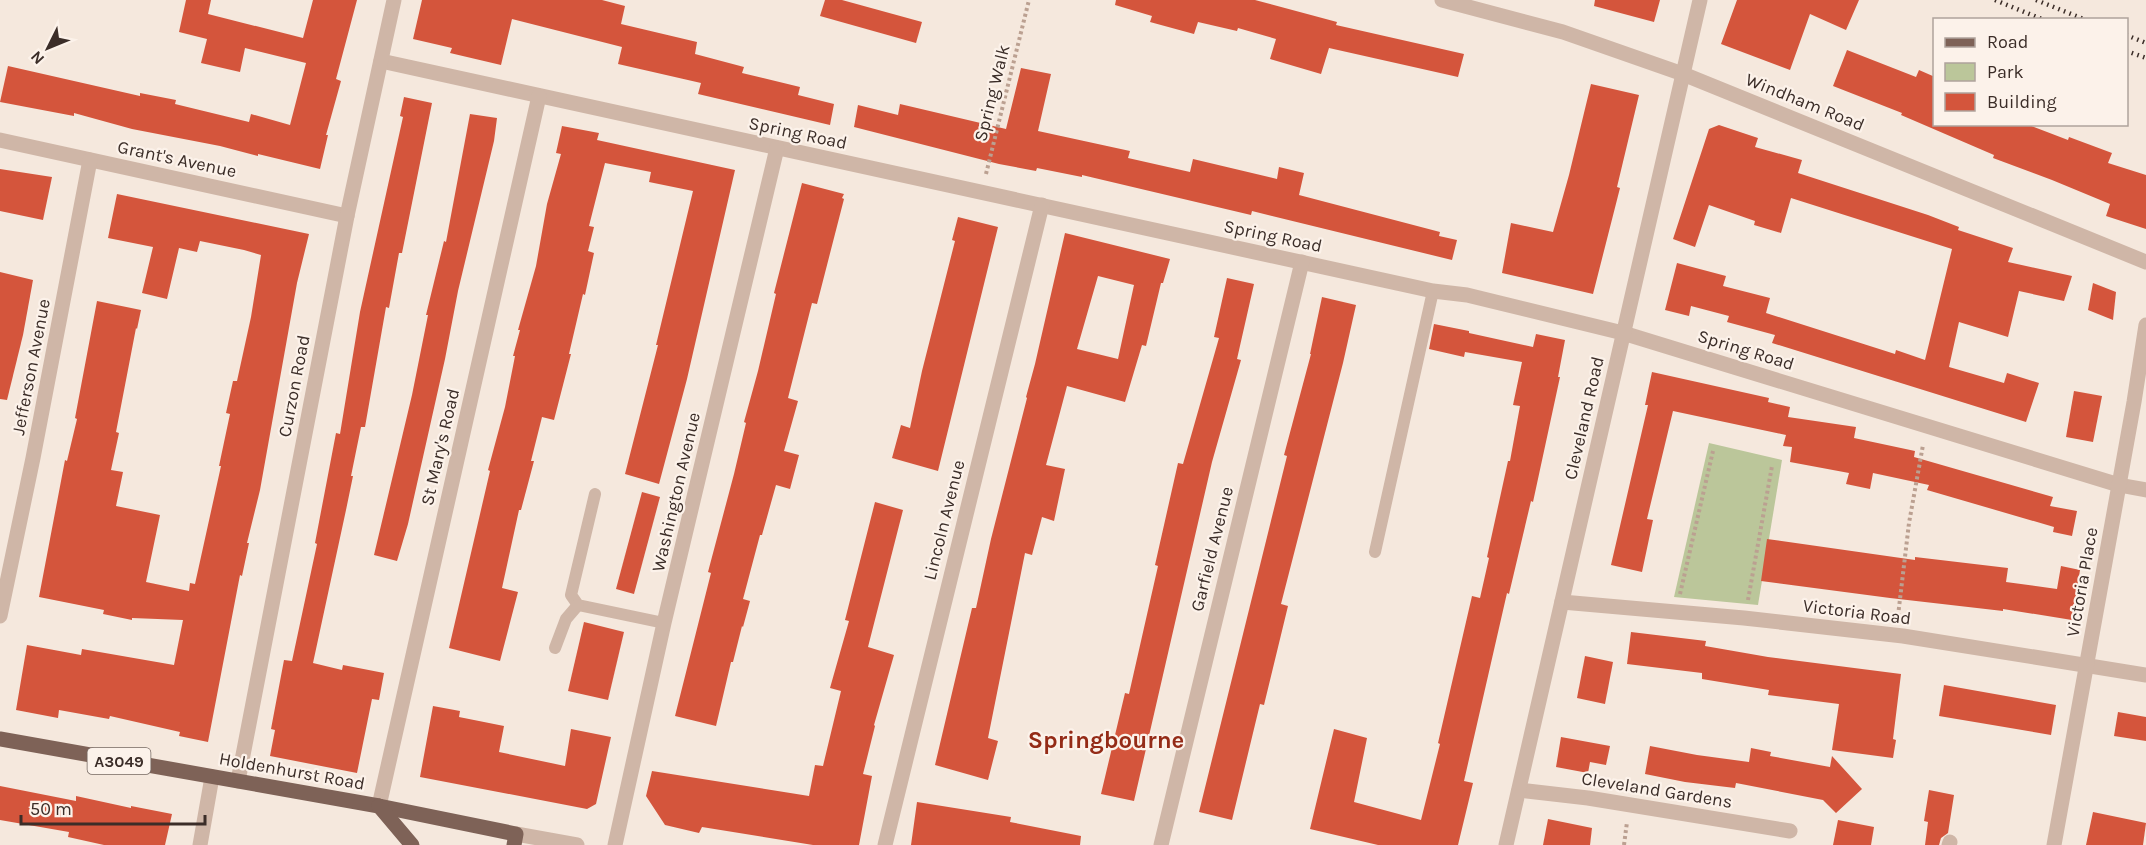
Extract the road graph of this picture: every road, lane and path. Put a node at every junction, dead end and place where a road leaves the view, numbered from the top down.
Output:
1 (394, 0) edge
2 (1029, 0) edge
3 (1442, 0) edge
4 (1700, 0) edge
5 (381, 61) junction
6 (1683, 74) junction
7 (539, 96) junction
8 (0, 140) edge
9 (777, 148) junction
10 (90, 160) junction
11 (982, 192) junction
12 (1042, 205) junction
13 (347, 216) junction
14 (1302, 262) junction
15 (2146, 262) edge
16 (1433, 291) junction
17 (2146, 325) edge
18 (1623, 333) junction
19 (1923, 444) dead end
20 (1713, 452) dead end
21 (1772, 466) dead end
22 (2119, 485) junction
23 (2146, 490) edge
24 (595, 494) dead end
25 (1376, 552) dead end
26 (1562, 602) junction
27 (578, 605) junction
28 (1675, 612) junction
29 (0, 616) edge
30 (1744, 618) junction
31 (664, 623) junction
32 (1896, 636) junction
33 (555, 648) dead end
34 (2087, 665) junction
35 (2146, 675) edge
36 (0, 739) edge
37 (212, 777) junction
38 (238, 781) junction
39 (1519, 790) junction
40 (379, 806) junction
41 (490, 829) junction
42 (1790, 831) dead end
43 (515, 840) edge
44 (200, 845) edge
45 (412, 845) edge
46 (486, 845) edge
47 (577, 845) edge
48 (615, 845) edge
49 (885, 845) edge
50 (1161, 845) edge
51 (1506, 845) edge
52 (2054, 845) edge

1 - 5 street, Curzon Road
2 - 11 path, Spring Walk
3 - 6 street, Windham Road
4 - 6 street, Cleveland Road
5 - 7 street, Spring Road
5 - 13 street, Curzon Road
6 - 15 street, Windham Road
6 - 18 street, Cleveland Road
7 - 9 street, Spring Road
7 - 40 street, St Mary's Road
8 - 10 street, Grant's Avenue
9 - 11 street, Spring Road
9 - 31 street, Washington Avenue
10 - 13 street, Grant's Avenue
10 - 29 street, Jefferson Avenue
11 - 12 street, Spring Road
12 - 14 street, Spring Road
12 - 49 street, Lincoln Avenue
13 - 38 street, Curzon Road
14 - 16 street, Spring Road
14 - 50 street, Garfield Avenue
16 - 18 street, Spring Road
16 - 25 lane
17 - 22 street, Victoria Place
18 - 22 street, Spring Road
18 - 26 street, Cleveland Road
19 - 32 path
20 - 28 path
21 - 30 path
22 - 23 street, Spring Road
22 - 34 street, Victoria Place
24 - 27 lane
26 - 28 street, Victoria Road
26 - 39 street, Cleveland Road
27 - 31 lane
27 - 33 lane
28 - 30 street, Victoria Road
30 - 32 street, Victoria Road
31 - 48 street, Washington Avenue
32 - 34 street, Victoria Road
34 - 35 street, Victoria Road
34 - 52 street, Victoria Place
36 - 37 main road, Holdenhurst Road / A3049
37 - 38 main road, Holdenhurst Road / A3049
37 - 44 street
38 - 40 main road, Holdenhurst Road / A3049
39 - 42 street, Cleveland Gardens
39 - 51 street, Cleveland Road
40 - 41 main road, Holdenhurst Road / A3049
40 - 45 main road
41 - 43 main road, Holdenhurst Road / A3049
41 - 46 main road
43 - 47 street, Holdenhurst Road

